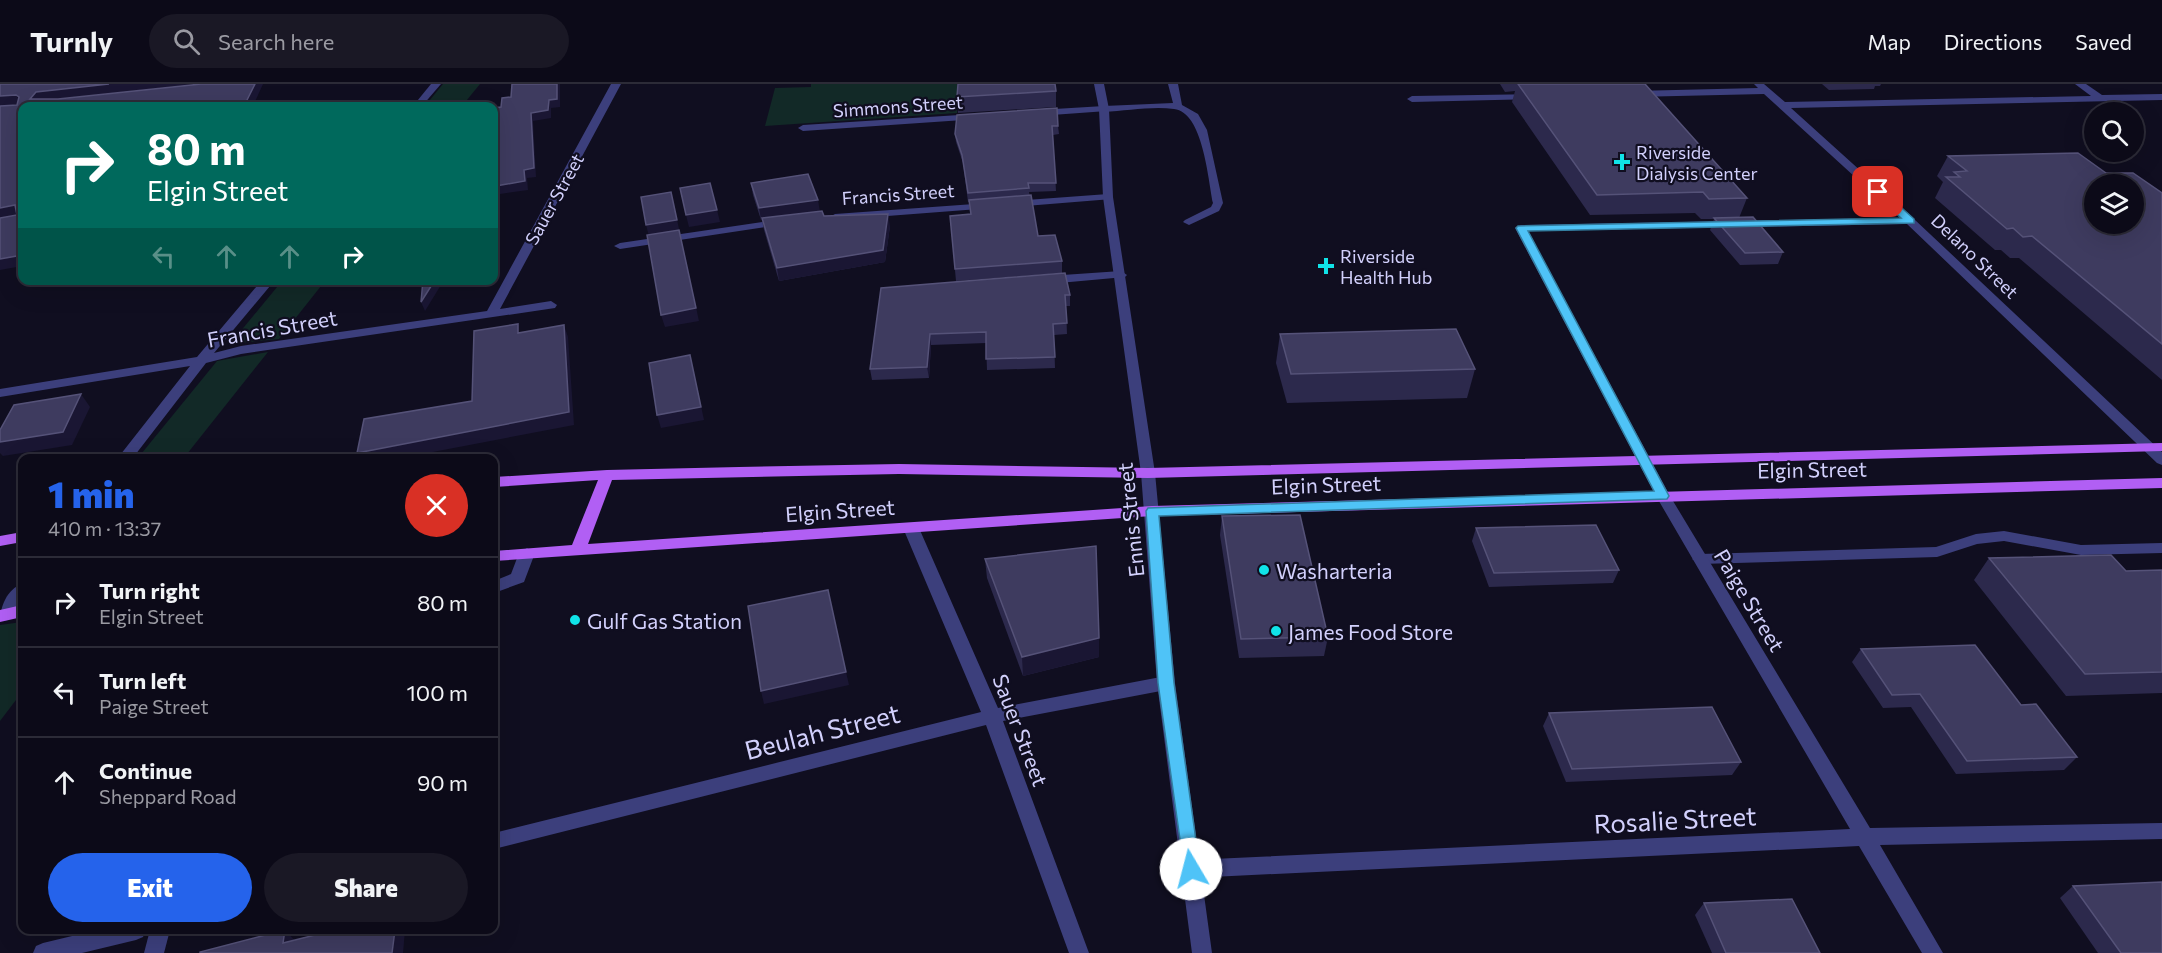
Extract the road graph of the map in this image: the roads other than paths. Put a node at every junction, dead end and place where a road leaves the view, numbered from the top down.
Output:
1 (436, 84) edge
2 (616, 84) edge
3 (1099, 84) edge
4 (1173, 84) edge
5 (2080, 84) edge
6 (1763, 88) edge
7 (1628, 94) edge
8 (1548, 95) edge
9 (2162, 97) edge
10 (2100, 98) junction
11 (1412, 99) dead end
12 (420, 102) edge
13 (1782, 105) junction
14 (1178, 106) junction
15 (1104, 109) junction
16 (1022, 114) edge
17 (987, 117) edge
18 (802, 128) dead end
19 (1108, 197) junction
20 (824, 218) edge
21 (792, 221) edge
22 (1910, 221) junction
23 (1189, 222) dead end
24 (620, 246) dead end
25 (1120, 275) junction
26 (1040, 281) edge
27 (265, 285) edge
28 (551, 305) dead end
29 (491, 314) junction
30 (201, 360) junction
31 (0, 393) edge
32 (2155, 447) edge
33 (128, 454) edge
34 (1643, 460) junction
35 (2162, 460) edge
36 (1148, 473) junction
37 (607, 475) junction
38 (498, 482) edge
39 (2162, 483) edge
40 (1663, 496) junction
41 (1152, 511) junction
42 (911, 528) junction
43 (18, 538) edge
44 (0, 541) edge
45 (2162, 548) edge
46 (578, 550) junction
47 (526, 553) junction
48 (498, 556) edge
49 (1700, 558) junction
50 (498, 586) edge
51 (18, 595) edge
52 (18, 612) edge
53 (1, 616) edge
54 (1166, 683) junction
55 (992, 716) junction
56 (2162, 831) edge
57 (1865, 837) junction
58 (498, 840) edge
59 (1191, 869) junction
60 (120, 934) edge
61 (159, 934) edge
62 (43, 953) edge
63 (154, 953) edge
64 (1079, 953) edge
65 (1202, 953) edge
66 (1933, 953) edge

1 - 12 street
2 - 29 street, Sauer Street
3 - 15 street, Ennis Street
4 - 14 street
5 - 10 street
6 - 7 street
6 - 13 street, Delano Street
8 - 11 street
9 - 10 street
10 - 13 street
13 - 22 street, Delano Street
14 - 15 street
14 - 23 street
15 - 16 street
15 - 19 street, Ennis Street
17 - 18 street, Simmons Street
19 - 20 street, Francis Street
19 - 25 street, Ennis Street
21 - 24 street
22 - 32 street, Delano Street
22 - 34 street, Paige Street
25 - 26 street
25 - 36 street, Ennis Street
27 - 30 street
28 - 29 street, Francis Street
29 - 30 street, Francis Street
30 - 31 street, Francis Street
30 - 33 street
32 - 34 main road, Elgin Street
32 - 35 street, Delano Street
34 - 36 main road, Elgin Street
34 - 40 street, Paige Street
36 - 37 main road, Elgin Street
36 - 41 street, Ennis Street
37 - 38 main road, Elgin Street
37 - 46 main road
39 - 40 main road, Elgin Street
40 - 41 main road, Elgin Street
40 - 49 street, Paige Street
41 - 42 main road, Elgin Street
41 - 54 street, Ennis Street
42 - 46 main road, Elgin Street
42 - 55 street, Sauer Street
43 - 44 main road
45 - 49 street
46 - 47 main road, Elgin Street
47 - 48 main road, Elgin Street
47 - 50 street
49 - 57 street, Paige Street
51 - 53 street
52 - 53 main road
54 - 55 street, Beulah Street
54 - 59 street, Ennis Street
55 - 58 street, Beulah Street
55 - 64 street, Sauer Street
56 - 57 street, Rosalie Street
57 - 59 street, Rosalie Street
57 - 66 street, Paige Street
59 - 65 street, Ennis Street
60 - 62 street
61 - 63 street

